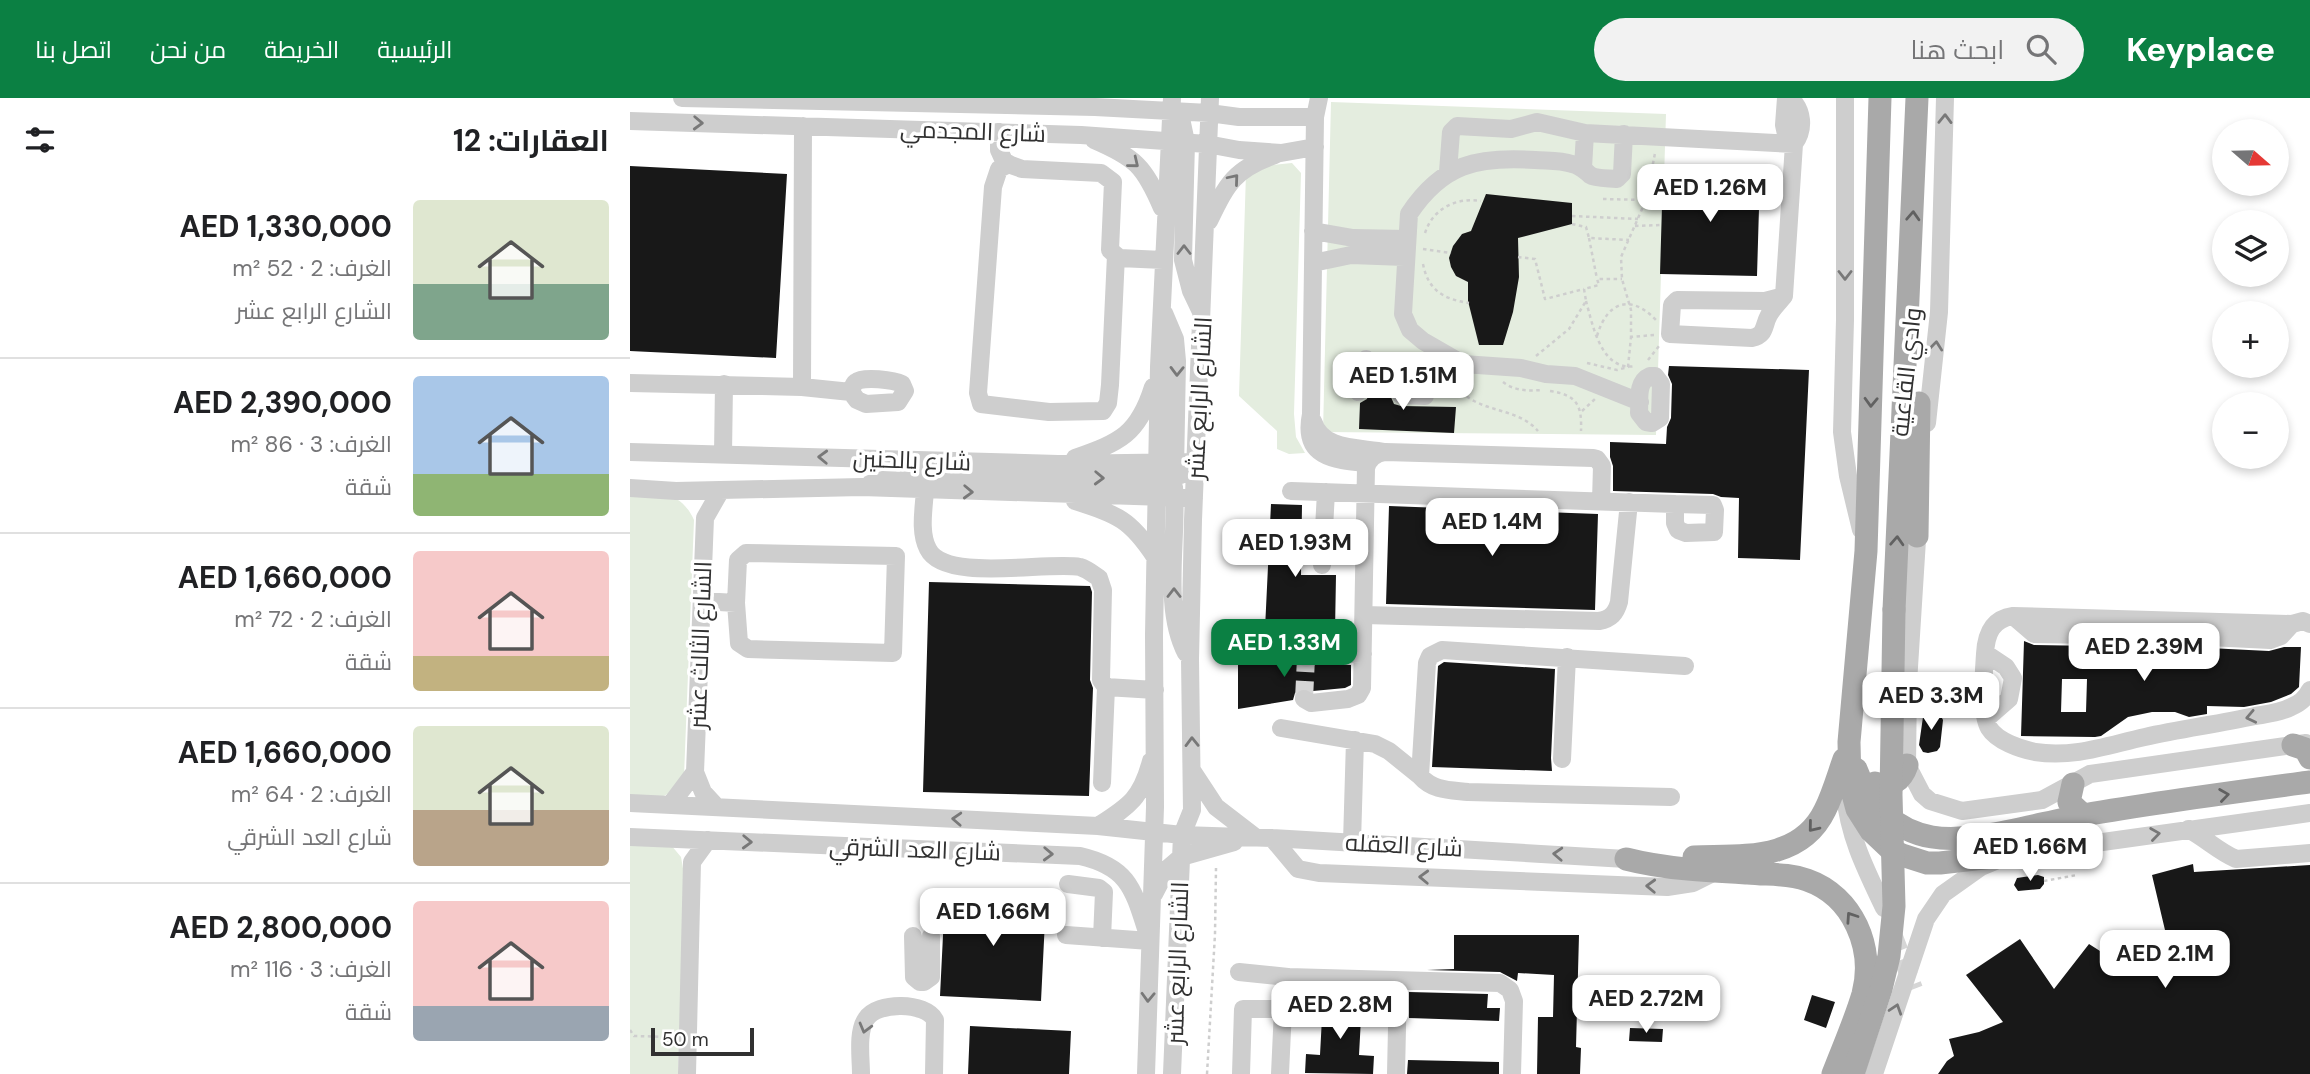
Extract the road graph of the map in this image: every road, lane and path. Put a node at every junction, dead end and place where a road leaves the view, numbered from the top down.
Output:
1 (682, 98) edge
2 (1126, 98) edge
3 (1319, 98) edge
4 (1788, 98) edge
5 (1880, 98) edge
6 (1917, 98) edge
7 (1945, 98) edge
8 (1844, 102) edge
9 (1172, 105) edge
10 (1210, 106) edge
11 (1095, 107) junction
12 (1315, 117) junction
13 (630, 121) edge
14 (803, 126) junction
15 (999, 132) junction
16 (1585, 133) junction
17 (1624, 134) junction
18 (1081, 135) junction
19 (1656, 136) junction
20 (1177, 141) junction
21 (1207, 144) junction
22 (1791, 144) junction
23 (1315, 147) junction
24 (1282, 153) junction
25 (1009, 164) junction
26 (1583, 168) junction
27 (1448, 172) junction
28 (1604, 199) dead end
29 (1646, 200) junction
30 (1481, 201) dead end
31 (1165, 215) junction
32 (1572, 216) dead end
33 (1638, 219) junction
34 (1572, 224) dead end
35 (1661, 225) dead end
36 (1635, 226) junction
37 (1206, 228) junction
38 (1313, 231) junction
39 (1589, 238) junction
40 (1629, 240) junction
41 (1410, 248) junction
42 (1451, 253) dead end
43 (1115, 255) junction
44 (1518, 257) dead end
45 (1911, 259) junction
46 (1163, 260) junction
47 (1313, 263) junction
48 (1597, 279) junction
49 (1622, 279) junction
50 (1584, 289) junction
51 (1784, 296) junction
52 (1587, 301) junction
53 (1469, 303) dead end
54 (1630, 304) junction
55 (1161, 306) junction
56 (1203, 315) junction
57 (1666, 334) junction
58 (1597, 336) junction
59 (1631, 337) junction
60 (1439, 351) junction
61 (1366, 359) dead end
62 (1646, 361) dead end
63 (1408, 362) dead end
64 (1584, 363) dead end
65 (1640, 365) dead end
66 (1496, 366) junction
67 (1159, 367) junction
68 (1628, 367) junction
69 (1521, 368) junction
70 (630, 383) edge
71 (724, 384) junction
72 (802, 387) junction
73 (851, 392) dead end
74 (1358, 392) dead end
75 (1401, 395) dead end
76 (1640, 402) dead end
77 (1538, 431) dead end
78 (1581, 431) dead end
79 (630, 452) edge
80 (1385, 452) junction
81 (723, 454) junction
82 (1347, 454) junction
83 (1195, 462) junction
84 (1368, 463) junction
85 (1058, 464) junction
86 (1166, 476) junction
87 (630, 488) edge
88 (862, 488) junction
89 (721, 490) junction
90 (925, 490) junction
91 (676, 491) junction
92 (1291, 491) dead end
93 (1326, 492) junction
94 (1365, 494) junction
95 (1055, 495) junction
96 (1175, 497) junction
97 (1194, 498) junction
98 (1601, 501) junction
99 (1629, 502) junction
100 (1675, 504) dead end
101 (705, 519) junction
102 (1917, 536) junction
103 (1866, 551) junction
104 (1156, 558) junction
105 (1322, 565) dead end
106 (702, 601) junction
107 (736, 603) junction
108 (1364, 615) junction
109 (2013, 615) junction
110 (2305, 624) edge
111 (2096, 635) dead end
112 (2209, 637) dead end
113 (1985, 653) junction
114 (1363, 654) junction
115 (1567, 657) junction
116 (1306, 658) dead end
117 (1190, 659) junction
118 (1685, 666) dead end
119 (1106, 687) junction
120 (1155, 690) junction
121 (2310, 690) edge
122 (1304, 699) dead end
123 (1986, 719) junction
124 (1281, 728) dead end
125 (1156, 738) junction
126 (1355, 740) junction
127 (1850, 743) junction
128 (2304, 749) edge
129 (2094, 750) junction
130 (1562, 759) dead end
131 (1907, 765) junction
132 (1193, 771) junction
133 (695, 772) junction
134 (1420, 776) junction
135 (2306, 778) edge
136 (2081, 779) junction
137 (1102, 782) dead end
138 (1671, 797) dead end
139 (630, 803) edge
140 (671, 804) junction
141 (715, 806) junction
142 (2310, 813) edge
143 (2083, 815) junction
144 (1098, 826) junction
145 (2188, 829) junction
146 (1182, 835) junction
147 (630, 837) edge
148 (1263, 837) junction
149 (671, 839) junction
150 (708, 841) junction
151 (1153, 841) junction
152 (1352, 842) junction
153 (2310, 853) edge
154 (2010, 855) junction
155 (1181, 856) junction
156 (1626, 859) junction
157 (692, 862) junction
158 (1216, 868) dead end
159 (1167, 869) junction
160 (1717, 871) junction
161 (2077, 875) dead end
162 (2044, 881) dead end
163 (1068, 884) dead end
164 (1153, 897) junction
165 (1884, 908) dead end
166 (1179, 932) junction
167 (1066, 935) dead end
168 (922, 936) dead end
169 (1102, 938) junction
170 (1150, 941) junction
171 (1239, 972) dead end
172 (1288, 977) junction
173 (1398, 981) junction
174 (921, 1008) junction
175 (1283, 1009) junction
176 (630, 1030) edge
177 (688, 1038) junction
178 (687, 1074) edge
179 (861, 1074) edge
180 (934, 1074) edge
181 (1146, 1074) edge
182 (1172, 1074) edge
183 (1207, 1074) edge
184 (1241, 1074) edge
185 (1280, 1074) edge
186 (1396, 1074) edge
187 (1512, 1074) edge
188 (1833, 1074) edge
189 (1853, 1074) edge
190 (1874, 1074) edge

1 - 11 street, شارع المجدمي
2 - 11 street
3 - 12 street
4 - 22 street
5 -> 103 main road, وادي القاعية
45 -> 6 main road, وادي القاعية
102 -> 7 street, وادي القاعية
8 -> 103 street, وادي القاعية
9 - 10 street, شارع المجدمي
9 - 11 street, شارع المجدمي
9 - 20 street, الشارع الرابع عشر
10 - 12 street, شارع المجدمي
10 - 21 street, الشارع الرابع عشر
12 - 23 street
13 -> 14 street, شارع المجدمي
14 - 15 street, شارع المجدمي
14 - 72 street
15 - 18 street, شارع المجدمي
15 - 25 street
16 - 17 street
16 - 26 street
16 - 27 street
17 - 19 street
17 - 26 street
18 - 20 street, شارع المجدمي
18 -> 31 street
19 - 22 street
19 - 29 path
20 - 21 street, شارع المجدمي
20 - 31 street, الشارع الرابع عشر
56 -> 20 street
21 - 24 street, شارع المجدمي
21 - 37 street, الشارع الرابع عشر
22 - 51 street
23 - 24 street, شارع المجدمي
23 - 38 street
37 -> 24 street
25 - 43 street
25 - 43 street
26 - 27 street
27 - 41 street
28 - 29 path
29 - 33 path
30 - 41 path
31 - 46 street, الشارع الرابع عشر
32 - 33 path
33 - 36 path
34 - 39 path
35 - 36 path
36 - 40 path
37 - 56 street, الشارع الرابع عشر
38 - 41 street
38 - 47 street
39 - 40 path
39 - 48 path
40 - 49 path
41 - 42 path
41 - 47 street
41 - 53 path
41 - 60 street
43 - 46 street
44 - 50 path
45 - 102 main road
189 -> 45 main road, وادي القاعية, bridge
46 - 55 street, الشارع الرابع عشر
47 - 82 street
48 - 49 path
48 - 50 path
49 - 54 path
50 - 52 path
51 - 57 street
51 - 57 street
52 - 58 path
52 - 69 path
54 - 57 path
54 - 58 path
54 - 59 path
55 - 67 street, الشارع الرابع عشر
55 -> 86 street
56 - 83 street, الشارع الرابع عشر
57 - 59 path
57 - 62 path
58 - 68 path
59 - 68 path
60 - 66 street
60 - 77 path
61 - 74 street
63 - 75 street
64 - 68 path
65 - 68 path
66 - 69 street
66 - 78 path
67 - 85 street
67 - 86 street, الشارع الرابع عشر
69 - 76 street
70 - 71 street
71 - 72 street
71 - 81 street
72 - 73 street
79 - 81 street, شارع بالحنين
80 - 82 street
80 - 84 street
80 - 98 street
85 -> 81 street, شارع بالحنين
82 - 84 street
83 - 86 street
83 - 97 street, الشارع الرابع عشر
84 - 94 street
85 - 86 street, شارع بالحنين
88 -> 86 street
86 - 95 street, شارع بالحنين
86 - 96 street
86 - 97 street
86 - 104 street, الشارع الرابع عشر
87 - 91 street, شارع بالحنين
88 - 89 street, شارع بالحنين
88 - 90 street, شارع بالحنين
89 - 91 street, شارع بالحنين
89 - 101 street, الشارع الثالث عشر
90 -> 95 street, شارع بالحنين
90 - 119 street
91 - 101 street
92 - 93 street
93 - 94 street
93 - 105 street
94 - 98 street
94 - 108 street
95 - 104 street
96 - 97 street
117 -> 96 street
97 - 117 street, الشارع الرابع عشر
98 - 99 street
99 - 100 street
99 - 108 street
101 - 106 street, الشارع الثالث عشر
102 - 131 street, وادي القاعية
103 - 127 main road, وادي القاعية
104 - 120 street, الشارع الرابع عشر
106 - 107 street
106 - 133 street, الشارع الثالث عشر
107 - 107 street
108 - 114 street
109 - 110 street
109 - 111 street
109 - 113 street
110 - 112 street
113 - 123 street
113 - 123 street
114 - 116 street
114 - 122 street
115 - 118 street
115 - 130 street
115 - 134 street
132 -> 117 street, الشارع الرابع عشر
119 - 120 street
119 - 137 street
120 - 125 street, الشارع الرابع عشر
121 -> 129 street
123 - 129 street
124 - 126 street
125 - 144 street
125 - 151 street, الشارع الرابع عشر
126 - 134 street
126 - 152 street
127 - 131 main road
127 - 143 main road
127 - 154 main road
127 -> 156 main road
127 - 165 street
128 - 136 street
129 - 136 street
131 - 136 street
132 - 146 street, الشارع الرابع عشر
132 - 148 street
133 - 140 street
133 - 141 street
134 - 138 street
143 -> 135 main road
136 - 143 main road
139 - 140 street, شارع العد الشرقي
140 - 141 street, شارع العد الشرقي
144 -> 141 street, شارع العد الشرقي
142 - 145 street
144 - 151 street, شارع العد الشرقي
145 - 153 street
154 -> 145 street
146 - 148 street, شارع العقله
146 - 151 street
146 - 155 street, الشارع الرابع عشر
147 - 149 street, شارع العد الشرقي
148 - 152 street, شارع العقله
148 - 155 street
160 -> 148 street
149 - 150 street, شارع العد الشرقي
149 - 157 street
150 - 157 street
150 -> 170 street, شارع العد الشرقي
151 - 159 street
151 - 164 street, الشارع الرابع عشر
156 -> 152 street, شارع العقله
190 -> 154 street
155 - 159 street
155 - 166 street, الشارع الرابع عشر
156 - 160 main road
157 - 177 street
158 - 183 path
159 - 164 street
159 - 166 street
188 -> 160 main road
161 - 162 path
163 - 169 street
164 - 170 street, الشارع الرابع عشر
166 - 182 street, الشارع الرابع عشر
167 - 169 street
168 - 174 street
169 - 170 street
170 -> 181 street, الشارع الرابع عشر
171 - 172 street
172 - 173 street
172 - 175 street
173 - 186 street
173 - 187 street
174 -> 179 street
174 - 180 street
175 - 184 street
175 - 185 street
176 - 177 path
177 - 178 street

